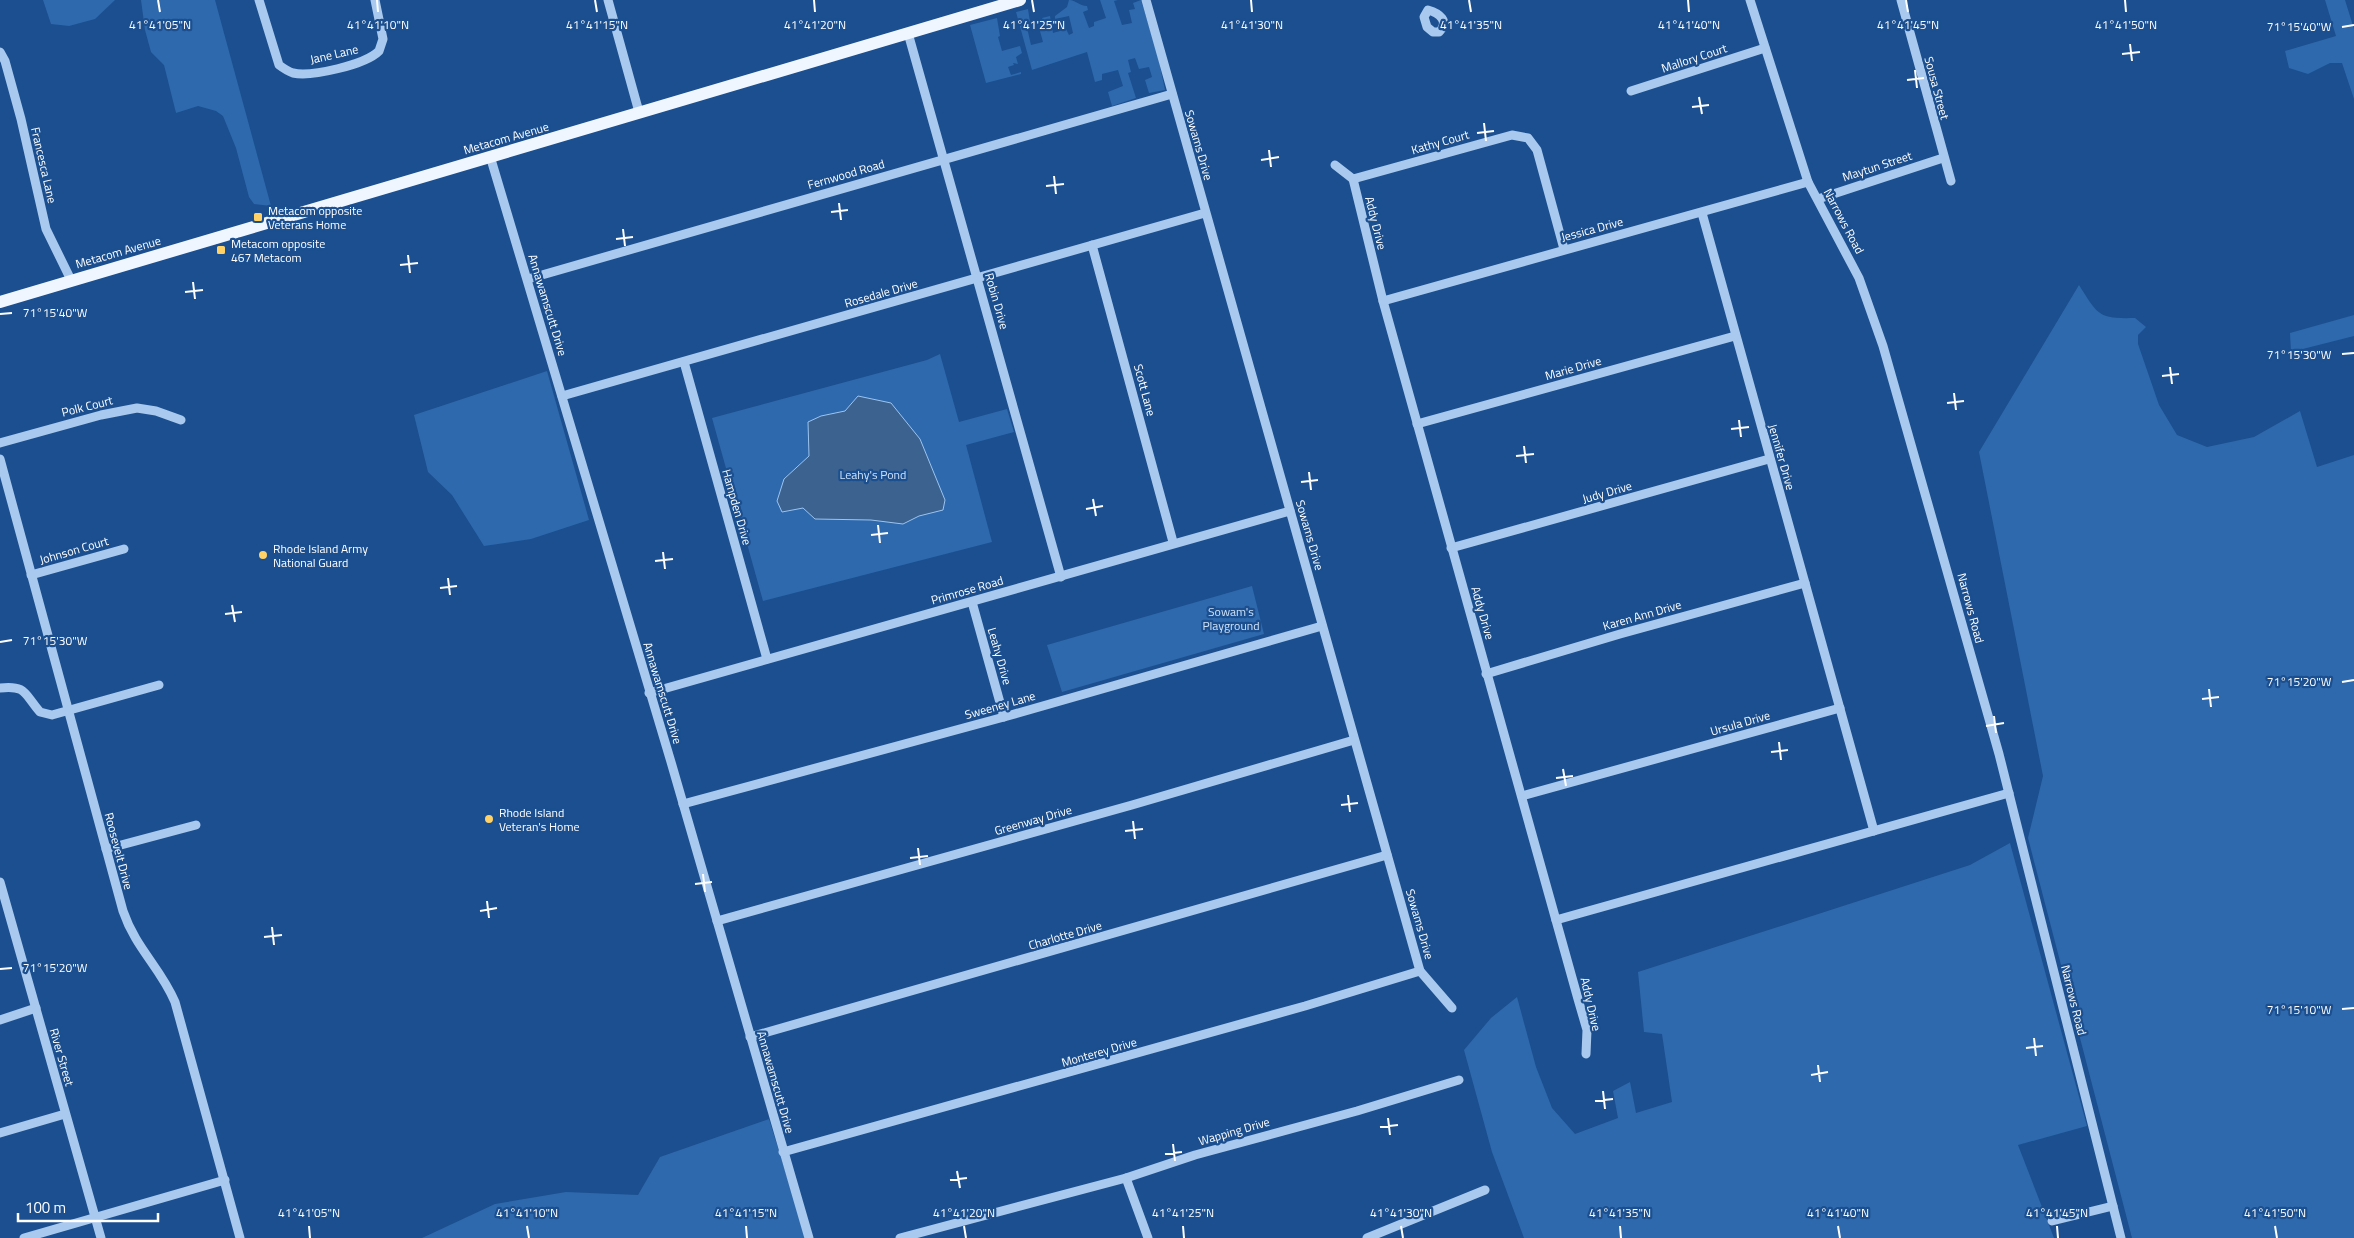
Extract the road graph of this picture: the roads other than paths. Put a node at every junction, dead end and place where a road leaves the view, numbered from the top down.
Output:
1 (259, 0) edge
2 (375, 0) edge
3 (608, 0) edge
4 (1020, 0) edge
5 (1146, 0) edge
6 (1750, 0) edge
7 (1901, 0) edge
8 (1423, 1) edge
9 (1428, 10) dead end
10 (908, 33) junction
11 (1765, 48) junction
12 (0, 52) edge
13 (1631, 91) dead end
14 (1172, 94) junction
15 (639, 112) junction
16 (490, 156) junction
17 (945, 158) junction
18 (1944, 158) junction
19 (1334, 165) dead end
20 (1354, 179) junction
21 (1951, 181) dead end
22 (1808, 182) junction
23 (1818, 198) junction
24 (1205, 213) junction
25 (1702, 213) junction
26 (1092, 245) junction
27 (1564, 249) junction
28 (978, 278) junction
29 (528, 279) junction
30 (71, 280) junction
31 (1383, 301) junction
32 (0, 302) edge
33 (1735, 336) junction
34 (684, 362) junction
35 (562, 396) junction
36 (181, 420) dead end
37 (1417, 424) junction
38 (0, 443) edge
39 (0, 459) edge
40 (1769, 459) junction
41 (1290, 511) junction
42 (1173, 542) junction
43 (1451, 548) junction
44 (124, 549) dead end
45 (31, 575) junction
46 (1061, 577) junction
47 (1805, 583) junction
48 (972, 602) junction
49 (1322, 626) junction
50 (767, 659) junction
51 (1486, 674) junction
52 (159, 685) dead end
53 (0, 688) edge
54 (649, 693) junction
55 (1840, 708) junction
56 (68, 710) junction
57 (1004, 717) junction
58 (1354, 740) junction
59 (2009, 793) junction
60 (1522, 796) junction
61 (683, 804) junction
62 (196, 825) dead end
63 (1874, 831) junction
64 (106, 848) junction
65 (1387, 855) junction
66 (0, 882) edge
67 (1556, 920) junction
68 (717, 921) junction
69 (1420, 972) junction
70 (36, 1008) junction
71 (1452, 1008) dead end
72 (0, 1020) edge
73 (750, 1037) junction
74 (1586, 1054) dead end
75 (1459, 1080) dead end
76 (65, 1114) junction
77 (0, 1133) edge
78 (783, 1152) junction
79 (1126, 1178) junction
80 (225, 1180) junction
81 (1484, 1190) dead end
82 (2113, 1206) junction
83 (94, 1217) junction
84 (2052, 1221) dead end
85 (24, 1238) edge
86 (101, 1238) edge
87 (240, 1238) edge
88 (809, 1238) edge
89 (900, 1238) edge
90 (1148, 1238) edge
91 (1367, 1238) edge
92 (2121, 1238) edge

1 - 2 street, Jane Lane
3 - 15 street
4 - 10 main road, Metacom Avenue
5 - 14 street, Sowams Drive
6 - 11 street, Narrows Road
7 - 18 street, Sousa Street
8 - 9 street
10 - 15 main road, Metacom Avenue
10 - 17 street, Robin Drive
11 - 13 street, Mallory Court
11 - 22 street, Narrows Road
12 - 30 street, Francesca Lane
14 - 17 street, Fernwood Road
14 - 24 street, Sowams Drive
15 - 16 main road, Metacom Avenue
16 - 29 street, Annawamscutt Drive
16 - 30 main road, Metacom Avenue
17 - 28 street, Robin Drive
17 - 29 street, Fernwood Road
18 - 21 street, Sousa Street
18 - 23 street, Maytun Street
19 - 20 street
20 - 27 street, Kathy Court
20 - 31 street, Addy Drive
22 - 23 street, Narrows Road
22 - 25 street, Jessica Drive
23 - 59 street, Narrows Road
24 - 26 street, Rosedale Drive
24 - 41 street, Sowams Drive
25 - 27 street, Jessica Drive
25 - 33 street, Jennifer Drive
26 - 28 street, Rosedale Drive
26 - 42 street, Scott Lane
27 - 31 street, Jessica Drive
28 - 34 street, Rosedale Drive
28 - 46 street, Robin Drive
29 - 35 street, Annawamscutt Drive
30 - 32 main road, Metacom Avenue
31 - 37 street, Addy Drive
33 - 37 street, Marie Drive
33 - 40 street, Jennifer Drive
34 - 35 street, Rosedale Drive
34 - 50 street, Hampden Drive
35 - 54 street, Annawamscutt Drive
36 - 38 street, Polk Court
37 - 43 street, Addy Drive
39 - 45 street, Roosevelt Drive
40 - 43 street, Judy Drive
40 - 47 street, Jennifer Drive
41 - 42 street, Primrose Road
41 - 49 street, Sowams Drive
42 - 46 street, Primrose Road
43 - 51 street, Addy Drive
44 - 45 street, Johnson Court
45 - 56 street, Roosevelt Drive
46 - 48 street, Primrose Road
47 - 51 street, Karen Ann Drive
47 - 55 street, Jennifer Drive
48 - 50 street, Primrose Road
48 - 57 street, Leahy Drive
49 - 57 street, Sweeney Lane
49 - 58 street, Sowams Drive
50 - 54 street, Primrose Road
51 - 60 street, Addy Drive
52 - 56 street
53 - 56 street
54 - 61 street, Annawamscutt Drive
55 - 60 street, Ursula Drive
55 - 63 street
56 - 64 street, Roosevelt Drive
57 - 61 street, Sweeney Lane
58 - 65 street, Sowams Drive
58 - 68 street, Greenway Drive
59 - 63 street
59 - 82 street, Narrows Road
60 - 67 street, Addy Drive
61 - 68 street, Annawamscutt Drive
62 - 64 street
63 - 67 street
64 - 80 street, Roosevelt Drive
65 - 69 street, Sowams Drive
65 - 73 street, Charlotte Drive
66 - 70 street, River Street
67 - 74 street, Addy Drive
68 - 73 street, Annawamscutt Drive
69 - 71 street, Sowams Drive
69 - 78 street, Monterey Drive
70 - 72 street
70 - 76 street, River Street
73 - 78 street, Annawamscutt Drive
75 - 79 street, Wapping Drive
76 - 77 street
76 - 83 street, River Street
78 - 88 street, Annawamscutt Drive
79 - 89 street, Wapping Drive
79 - 90 street
80 - 83 street
80 - 87 street, Roosevelt Drive
81 - 91 street
82 - 84 street
82 - 92 street, Narrows Road
83 - 85 street
83 - 86 street, River Street

